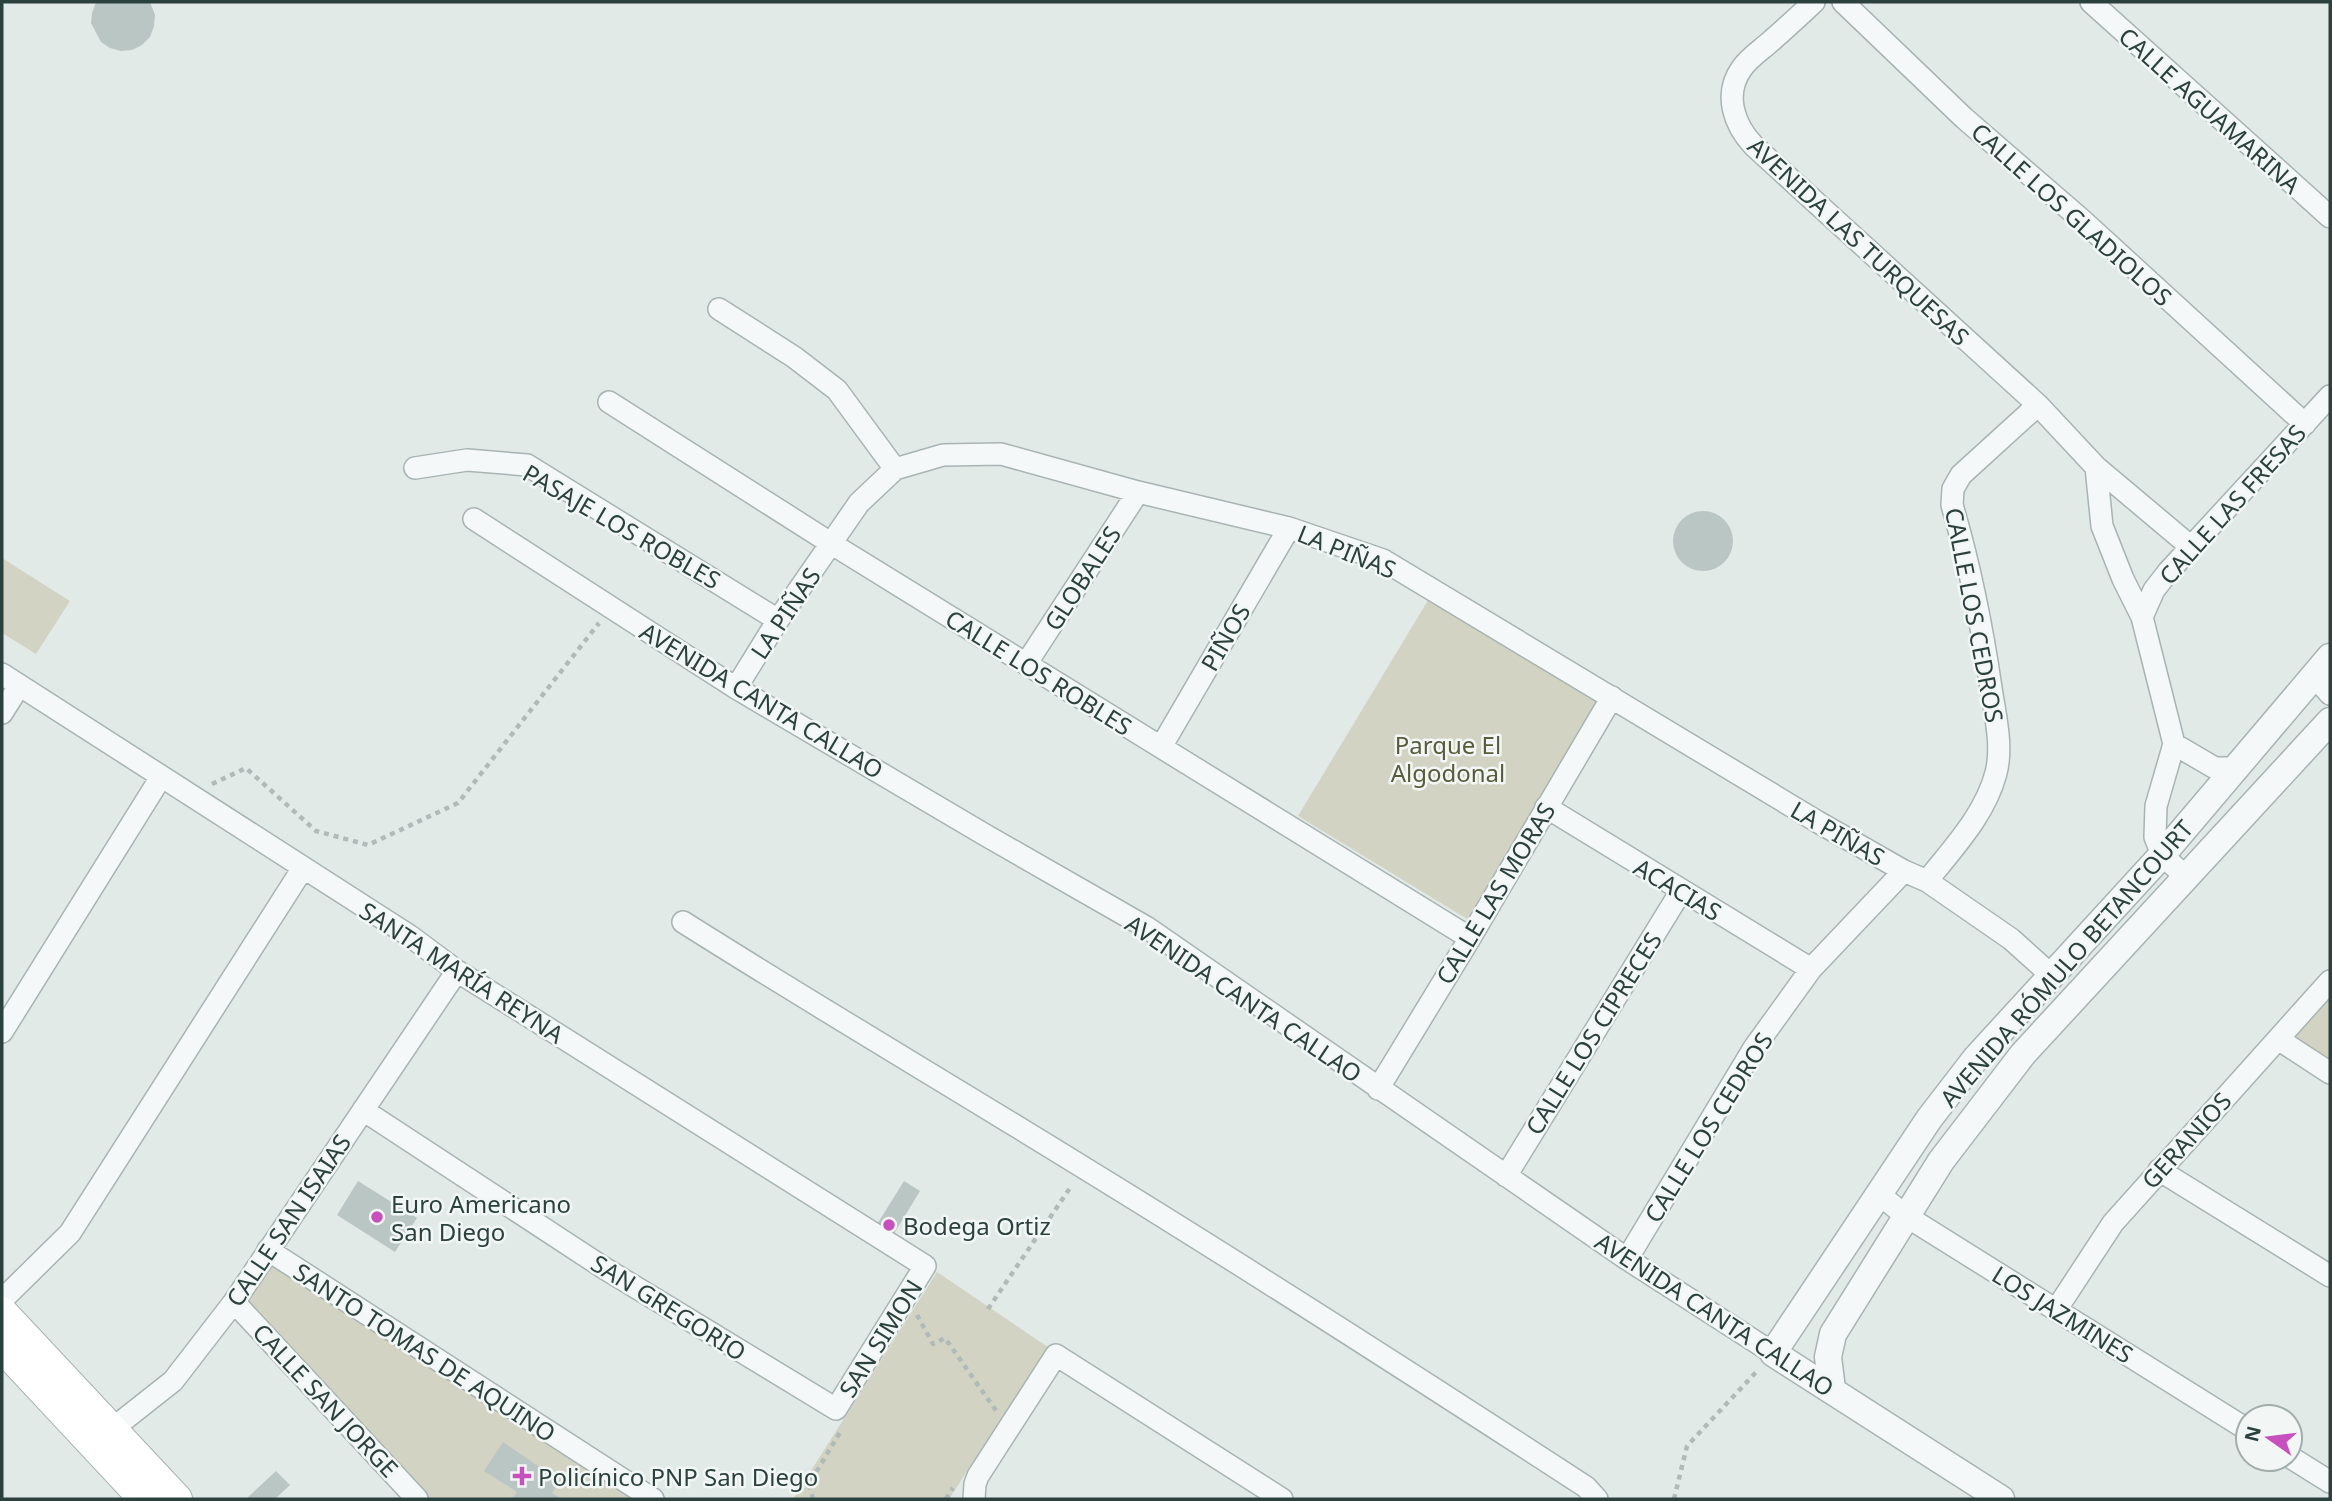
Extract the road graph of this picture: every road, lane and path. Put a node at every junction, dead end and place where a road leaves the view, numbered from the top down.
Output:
1 (1814, 2) edge
2 (1843, 2) edge
3 (2091, 2) edge
4 (2330, 217) edge
5 (719, 309) dead end
6 (2330, 396) edge
7 (610, 402) dead end
8 (2038, 405) junction
9 (2305, 424) junction
10 (2096, 467) junction
11 (415, 468) dead end
12 (895, 469) junction
13 (1138, 492) junction
14 (474, 519) dead end
15 (1289, 528) junction
16 (832, 544) junction
17 (2190, 546) junction
18 (611, 607) junction
19 (2142, 617) junction
20 (778, 620) junction
21 (1026, 664) junction
22 (2325, 676) edge
23 (11, 680) edge
24 (736, 688) junction
25 (1612, 697) junction
26 (2, 713) edge
27 (2330, 722) edge
28 (2174, 744) junction
29 (1161, 747) junction
30 (2235, 768) junction
31 (161, 777) junction
32 (189, 795) junction
33 (1546, 807) junction
34 (2162, 855) junction
35 (303, 868) junction
36 (1904, 871) junction
37 (2186, 877) junction
38 (1927, 881) junction
39 (1681, 891) junction
40 (683, 922) dead end
41 (1470, 938) junction
42 (1811, 969) junction
43 (457, 971) junction
44 (2051, 975) junction
45 (2330, 981) edge
46 (2, 1032) edge
47 (2278, 1039) junction
48 (2330, 1073) edge
49 (1378, 1089) junction
50 (363, 1110) junction
51 (1083, 1168) junction
52 (2159, 1170) junction
53 (1506, 1176) junction
54 (1880, 1195) junction
55 (1906, 1216) junction
56 (268, 1250) junction
57 (1627, 1259) junction
58 (925, 1266) joint
59 (2330, 1276) edge
60 (907, 1295) junction
61 (2, 1300) edge
62 (234, 1302) junction
63 (988, 1309) dead end
64 (2056, 1310) junction
65 (2, 1312) edge
66 (2, 1347) edge
67 (1773, 1353) junction
68 (1832, 1389) junction
69 (842, 1413) junction
70 (1000, 1416) dead end
71 (2234, 1421) edge
72 (102, 1437) junction
73 (2304, 1466) edge
74 (2330, 1482) edge
75 (974, 1496) edge
76 (144, 1499) edge
77 (177, 1499) edge
78 (417, 1499) edge
79 (652, 1499) edge
80 (813, 1499) edge
81 (1282, 1499) edge
82 (1597, 1499) edge
83 (1674, 1499) edge
84 (2001, 1499) edge

1 - 8 street, AVENIDA LAS TURQUESAS
2 - 9 street, CALLE LOS GLADIOLOS
3 - 4 street, CALLE AGUAMARINA
5 - 12 street
6 - 9 street, CALLE LAS FRESAS
7 - 16 street, CALLE LOS ROBLES
8 - 10 street, AVENIDA LAS TURQUESAS
8 - 38 street, CALLE LOS CEDROS
9 - 17 street, CALLE LAS FRESAS
10 - 17 street, AVENIDA LAS TURQUESAS
10 - 19 street
11 - 20 street, PASAJE LOS ROBLES
12 - 13 street, LA PIÑAS
12 - 16 street, LA PIÑAS
13 - 15 street, LA PIÑAS
13 - 21 street, GLOBALES
14 - 18 street, AVENIDA CANTA CALLAO
15 - 25 street, LA PIÑAS
15 - 29 street, PIÑOS
16 - 20 street, LA PIÑAS
16 - 21 street, CALLE LOS ROBLES
17 - 19 street, CALLE LAS FRESAS
18 - 24 street, AVENIDA CANTA CALLAO
18 - 32 path
19 - 28 street
20 - 24 street, LA PIÑAS
21 - 29 street, CALLE LOS ROBLES
22 - 30 street, AVENIDA RÓMULO BETANCOURT
23 - 26 street
23 - 31 street, SANTA MARÍA REYNA
24 - 49 street, AVENIDA CANTA CALLAO
25 - 33 street, CALLE LAS MORAS
25 - 36 street, LA PIÑAS
27 - 37 street, AVENIDA RÓMULO BETANCOURT
28 - 30 street
28 - 34 street
29 - 41 street, CALLE LOS ROBLES
30 - 34 street, AVENIDA RÓMULO BETANCOURT
31 - 32 street, SANTA MARÍA REYNA
31 - 46 street
32 - 35 street, SANTA MARÍA REYNA
33 - 39 street, ACACIAS
33 - 41 street, CALLE LAS MORAS
34 - 37 street
34 - 44 street, AVENIDA RÓMULO BETANCOURT
35 - 43 street, SANTA MARÍA REYNA
35 - 61 street
36 - 38 street, LA PIÑAS
36 - 42 street, CALLE LOS CEDROS
37 - 55 street, AVENIDA RÓMULO BETANCOURT
38 - 44 street, LA PIÑAS
39 - 42 street, ACACIAS
39 - 53 street, CALLE LOS CIPRECES
40 - 51 street
41 - 49 street, CALLE LAS MORAS
42 - 57 street, CALLE LOS CEDROS
43 - 50 street, CALLE SAN ISAIAS
43 - 58 street, SANTA MARÍA REYNA
44 - 54 street, AVENIDA RÓMULO BETANCOURT
45 - 47 street, GERANIOS
47 - 48 street
47 - 52 street, GERANIOS
49 - 53 street, AVENIDA CANTA CALLAO
50 - 56 street, CALLE SAN ISAIAS
50 - 69 street, SAN GREGORIO
51 - 63 path
51 - 82 street
52 - 59 street
52 - 64 street, GERANIOS
53 - 57 street, AVENIDA CANTA CALLAO
54 - 55 street, LOS JAZMINES
54 - 67 street, AVENIDA RÓMULO BETANCOURT
55 - 64 street, LOS JAZMINES
55 - 68 street, AVENIDA RÓMULO BETANCOURT
56 - 62 street, CALLE SAN ISAIAS
56 - 79 street, SANTO TOMAS DE AQUINO
57 - 67 street, AVENIDA CANTA CALLAO
58 - 60 street, SAN SIMON
60 - 69 street, SAN SIMON
60 - 70 path
62 - 72 street, CALLE SAN ISAIAS
62 - 78 street, CALLE SAN JORGE
64 - 71 street, LOS JAZMINES
65 - 72 main road
66 - 72 main road
67 - 68 street, AVENIDA CANTA CALLAO
67 - 83 path
68 - 84 street, AVENIDA CANTA CALLAO
69 - 80 path
72 - 76 main road
72 - 77 main road
73 - 74 street
75 - 81 street

